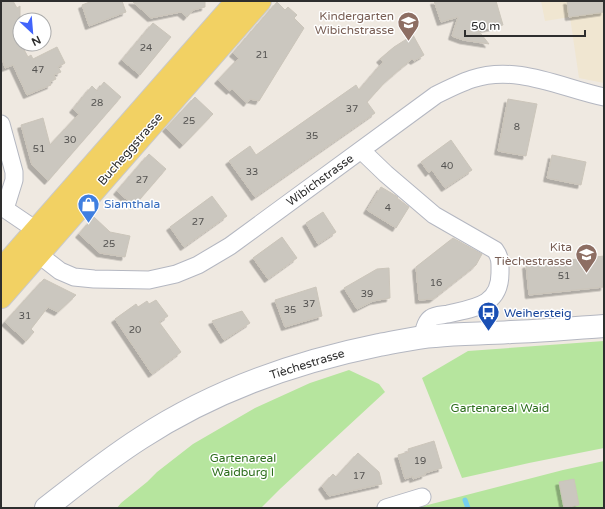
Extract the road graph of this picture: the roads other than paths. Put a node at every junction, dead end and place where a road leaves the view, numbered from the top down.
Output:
1 (237, 1) edge
2 (260, 1) edge
3 (604, 97) edge
4 (1, 124) edge
5 (361, 150) junction
6 (3, 208) edge
7 (35, 240) junction
8 (1, 255) edge
9 (1, 270) edge
10 (1, 298) edge
11 (604, 326) edge
12 (422, 338) junction
13 (422, 497) dead end
14 (46, 508) edge
15 (386, 508) edge

1 - 7 main road, Bucheggstrasse
2 - 7 main road, Bucheggstrasse
3 - 5 street, Wibichstrasse
4 - 6 street
5 - 7 street, Wibichstrasse
5 - 12 street
6 - 7 street, Wibichstrasse
7 - 8 street, Bucheggstrasse
7 - 9 main road, Bucheggstrasse
7 - 10 main road, Bucheggstrasse
11 - 12 street, Tièchestrasse
12 - 14 street, Tièchestrasse
13 - 15 street

